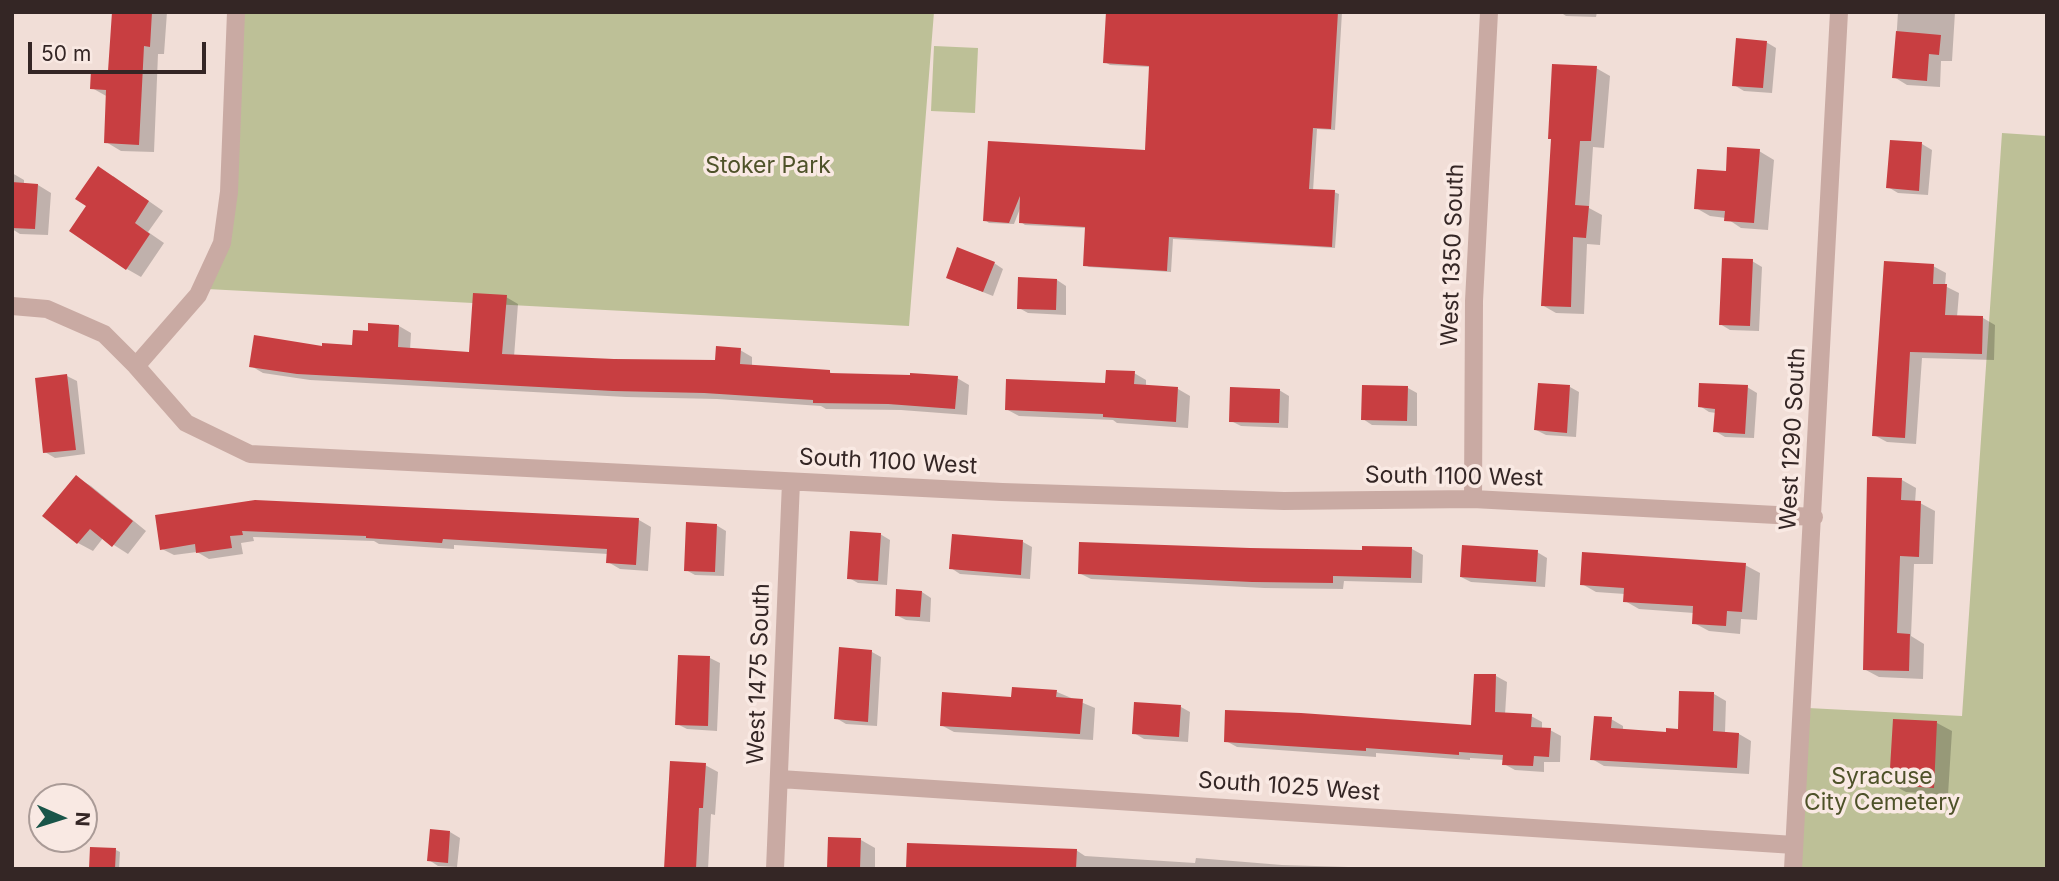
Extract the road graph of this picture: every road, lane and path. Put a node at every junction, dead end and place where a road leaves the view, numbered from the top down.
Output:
1 (236, 12) edge
2 (1489, 12) edge
3 (1839, 12) edge
4 (12, 306) edge
5 (136, 366) junction
6 (791, 482) junction
7 (1473, 499) junction
8 (1814, 517) junction
9 (780, 779) junction
10 (1794, 845) junction
11 (775, 869) edge
12 (1793, 869) edge

1 - 5 street
2 - 7 street, West 1350 South
3 - 8 street, West 1290 South
4 - 5 street, South 1100 West
5 - 6 street, South 1100 West
6 - 7 street, South 1100 West
6 - 9 street, West 1475 South
7 - 8 street, South 1100 West
8 - 10 street, West 1290 South
9 - 10 street, South 1025 West
9 - 11 street, West 1475 South
10 - 12 street, West 1290 South

